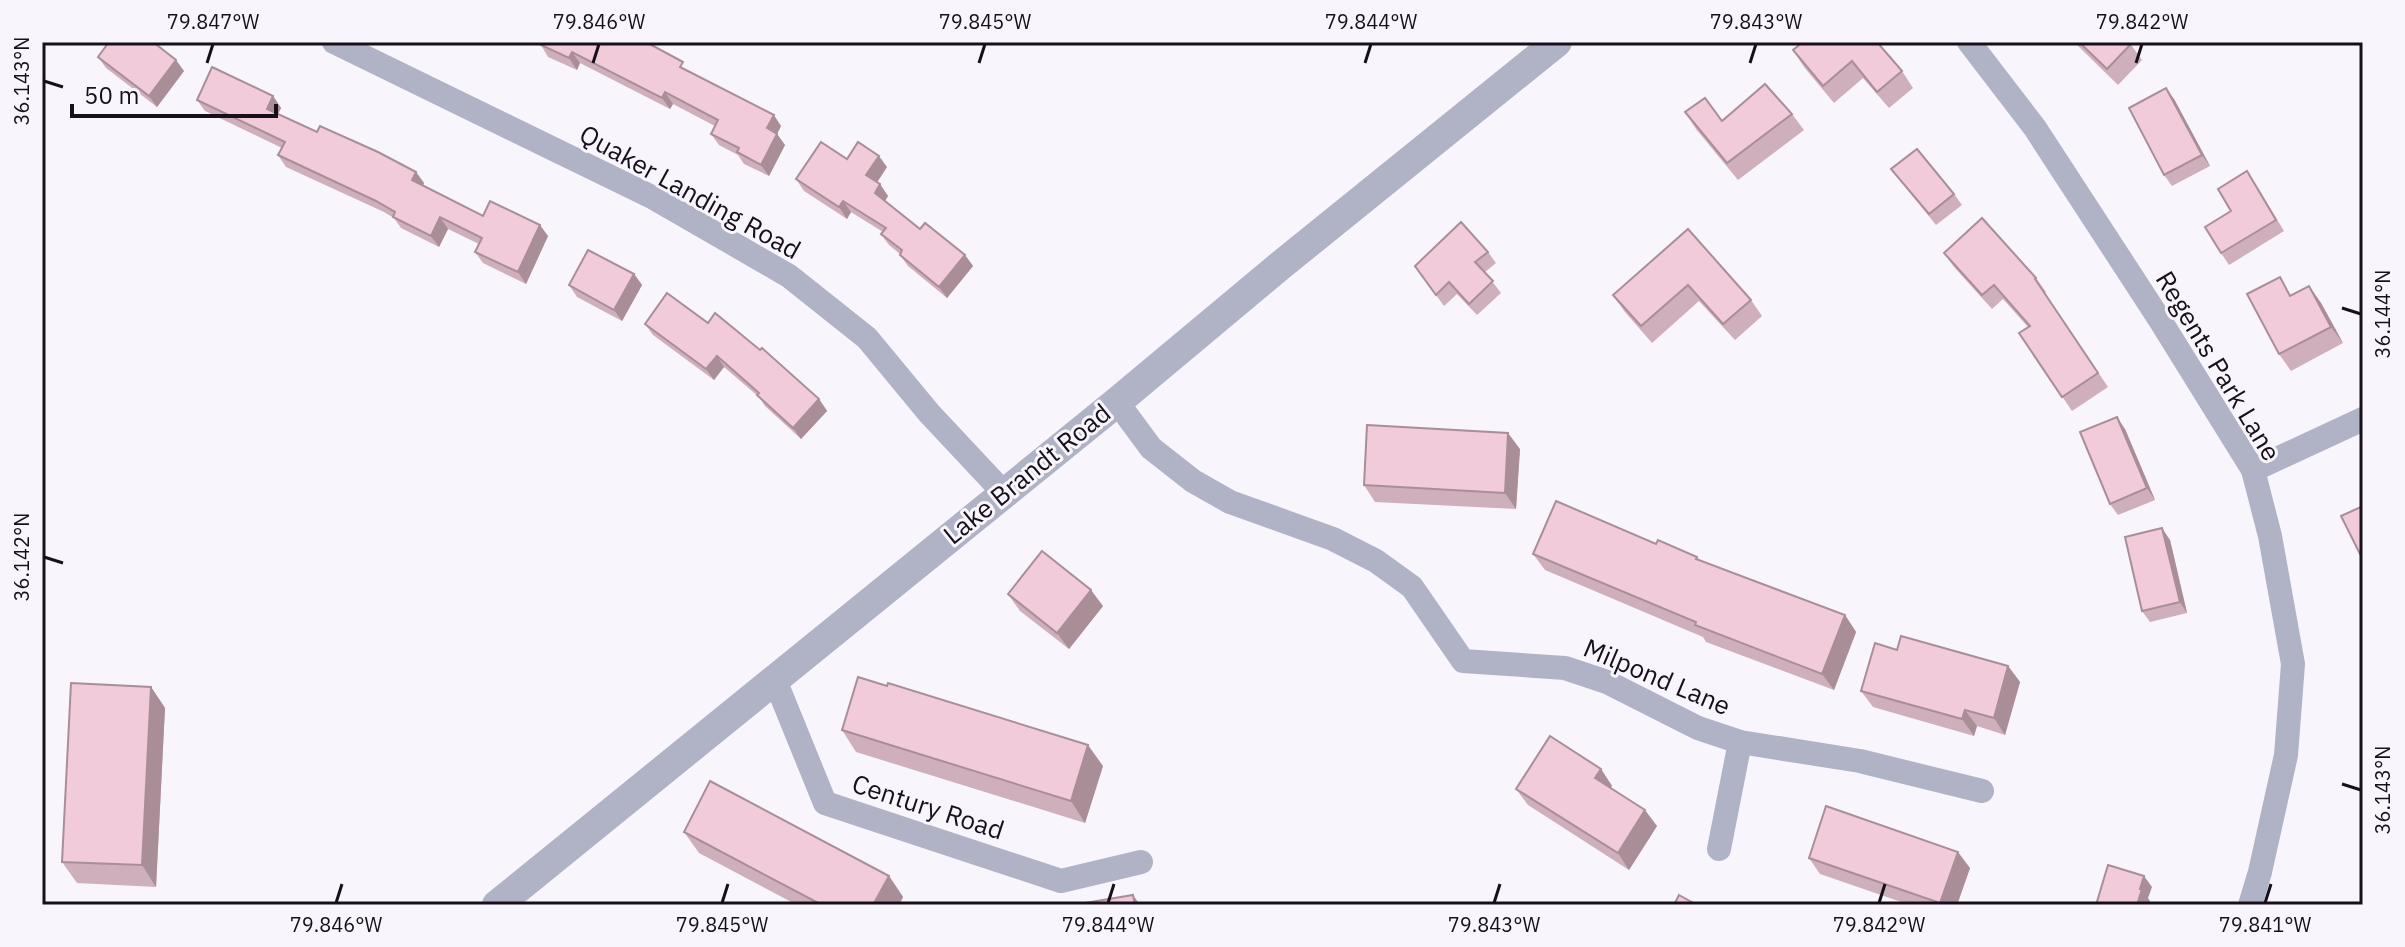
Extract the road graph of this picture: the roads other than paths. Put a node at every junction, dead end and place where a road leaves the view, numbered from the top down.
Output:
1 (334, 42) edge
2 (1557, 42) edge
3 (1969, 42) edge
4 (1117, 402) junction
5 (2363, 419) edge
6 (2253, 470) junction
7 (1003, 492) junction
8 (775, 680) junction
9 (1740, 742) junction
10 (1982, 791) dead end
11 (1719, 849) dead end
12 (1141, 862) dead end
13 (497, 905) edge
14 (2250, 905) edge

1 - 7 street, Quaker Landing Road
2 - 4 street, Lake Brandt Road
3 - 6 street, Regents Park Lane
4 - 7 street, Lake Brandt Road
4 - 9 street, Milpond Lane
5 - 6 street
6 - 14 street, Regents Park Lane
7 - 8 street, Lake Brandt Road
8 - 12 street, Century Road
8 - 13 street, Lake Brandt Road
9 - 10 street, Milpond Lane
9 - 11 street

